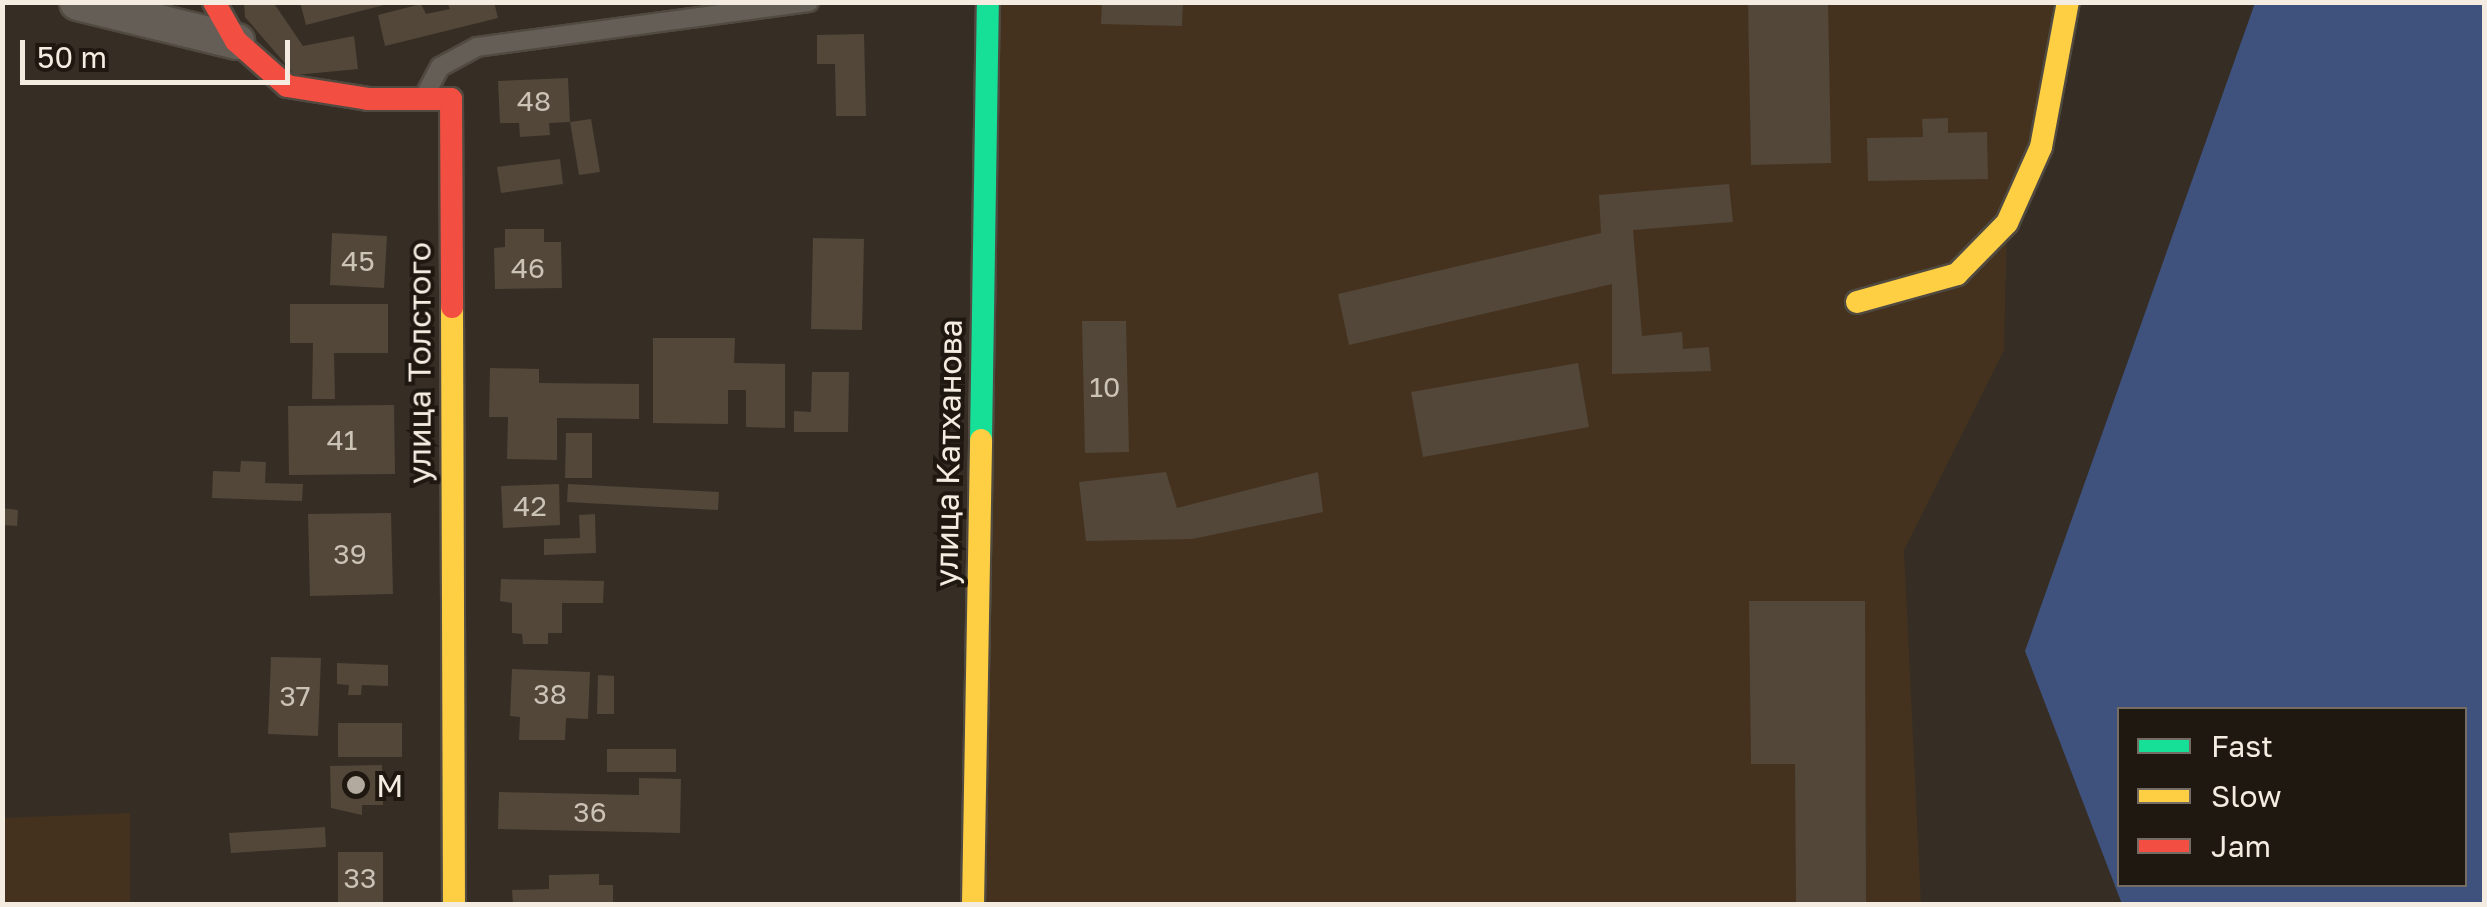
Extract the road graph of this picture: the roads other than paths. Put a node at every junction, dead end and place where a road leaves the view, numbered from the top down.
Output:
1 (78, 2) edge
2 (214, 2) edge
3 (810, 2) edge
4 (988, 2) edge
5 (2068, 2) edge
6 (236, 41) junction
7 (422, 99) junction
8 (1857, 302) dead end
9 (454, 904) edge
10 (973, 904) edge

1 - 6 street
2 - 6 street
3 - 7 lane
4 - 10 street, улица Катханова
5 - 8 street
6 - 7 street
7 - 9 street, улица Толстого

